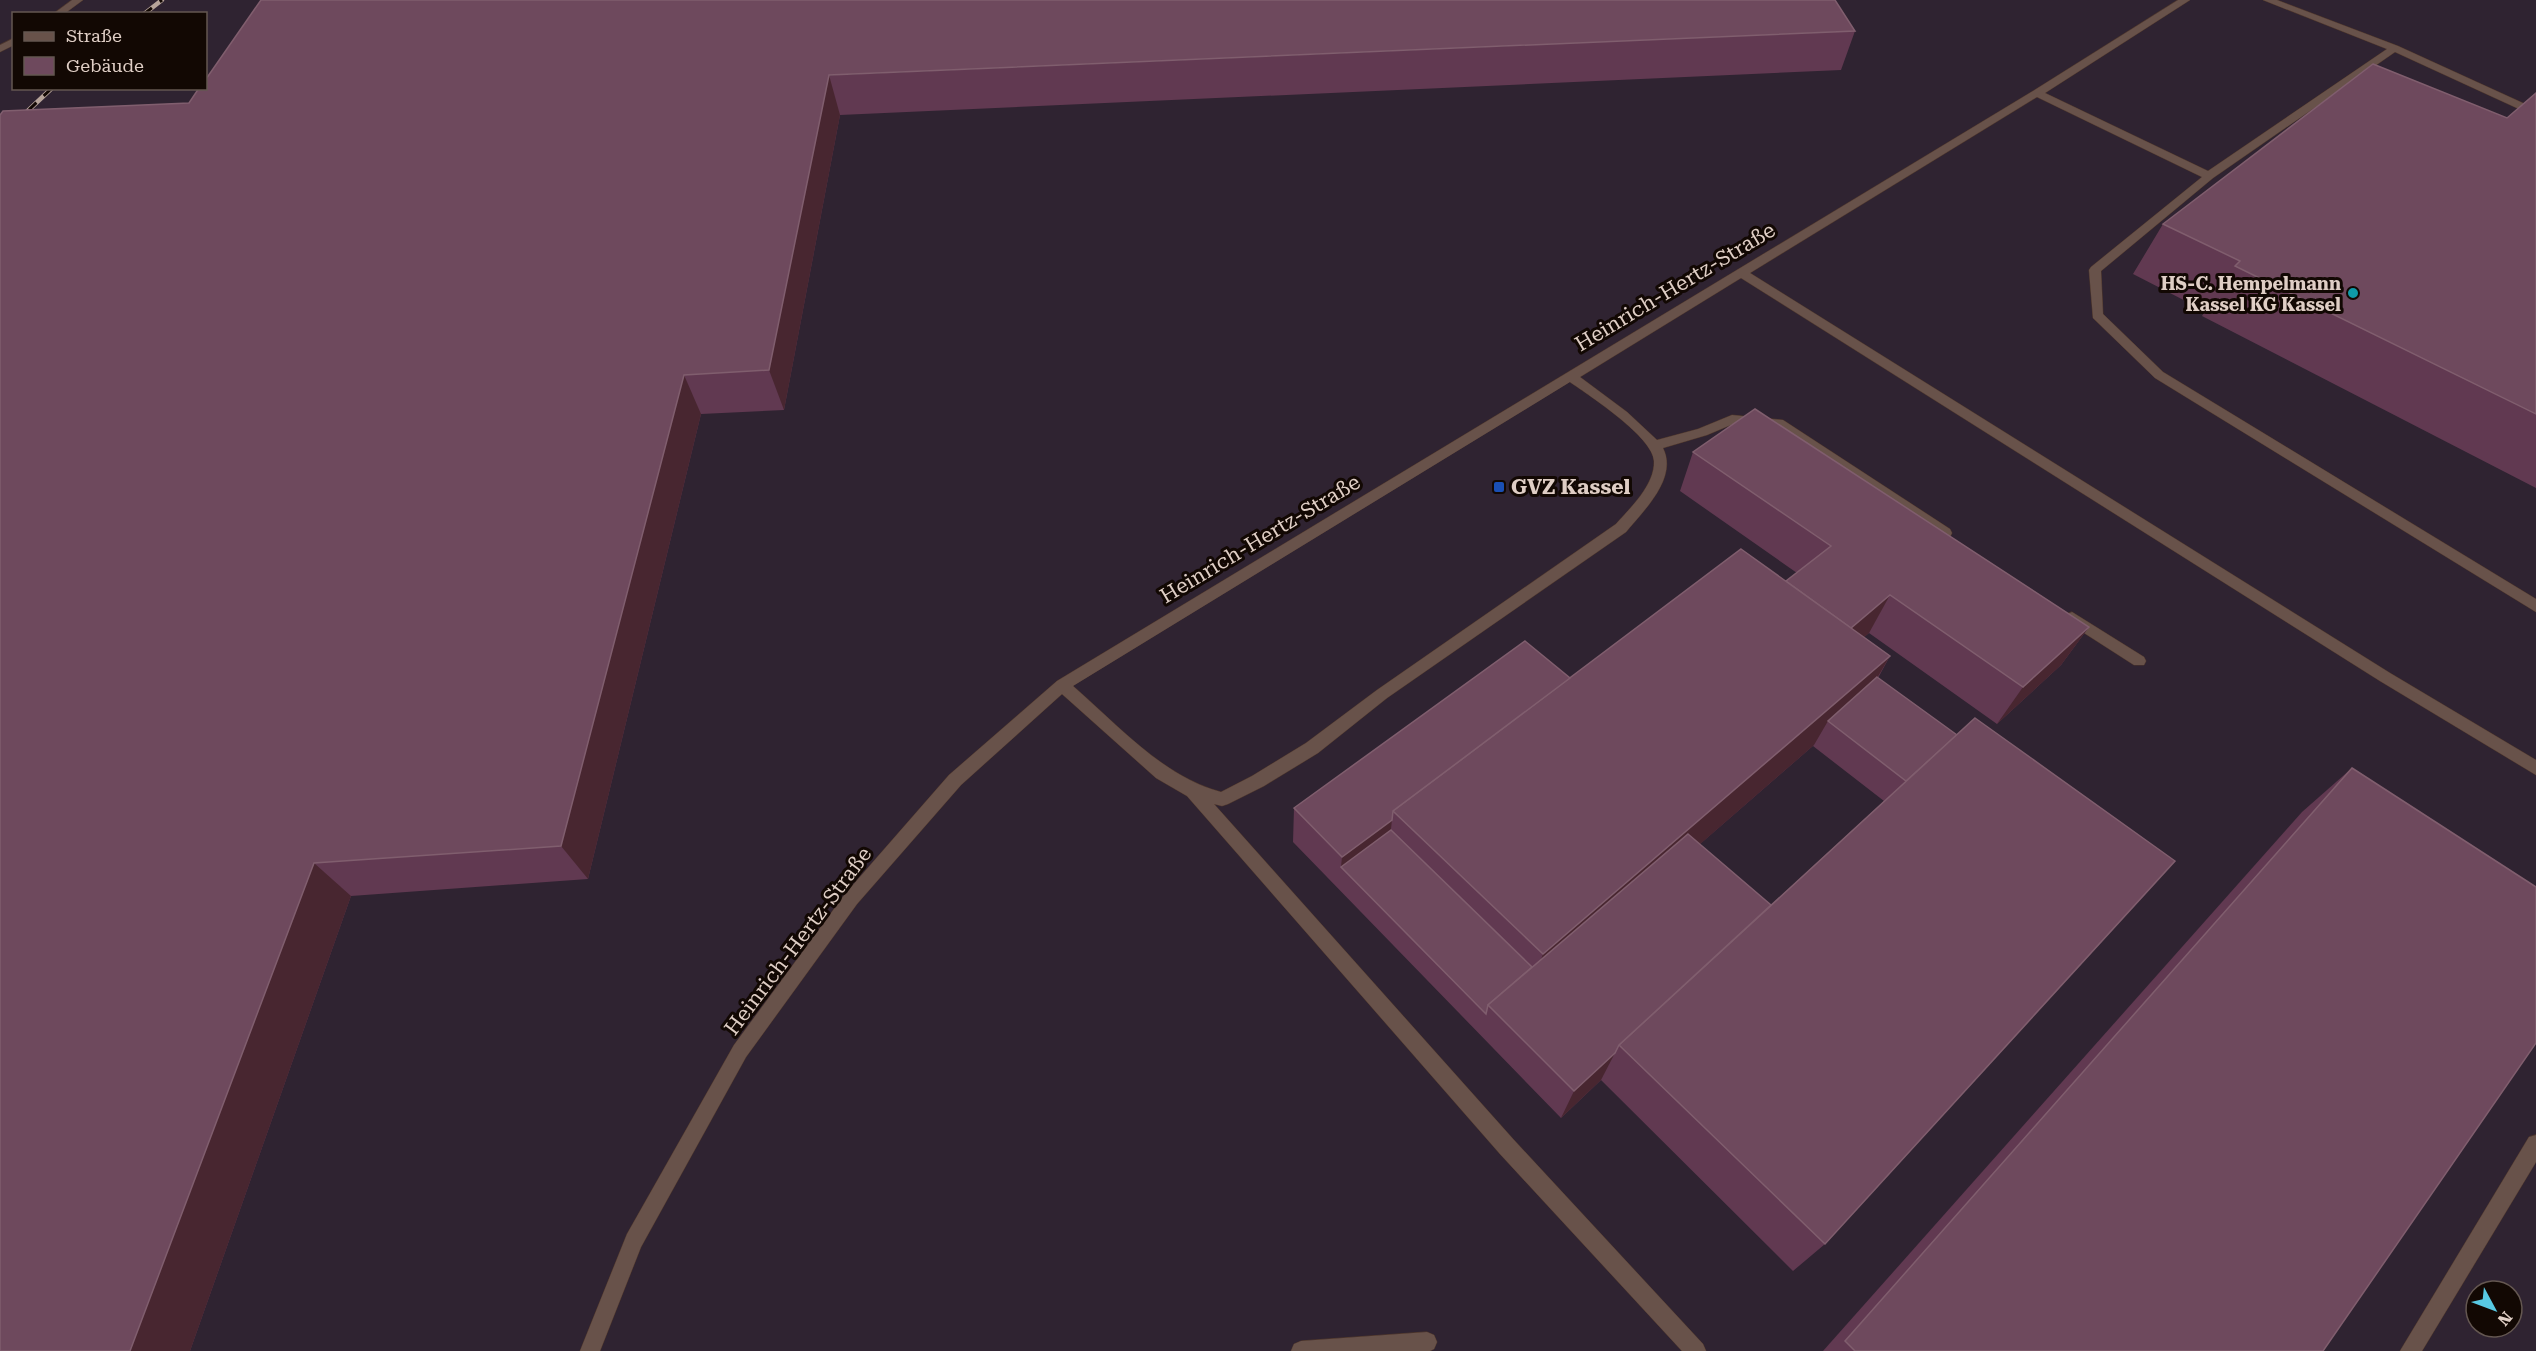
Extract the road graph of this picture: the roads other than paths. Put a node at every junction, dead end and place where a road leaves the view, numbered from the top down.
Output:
1 (78, 0) edge
2 (2185, 0) edge
3 (2268, 0) edge
4 (60, 12) edge
5 (2394, 48) junction
6 (2037, 93) junction
7 (2536, 113) edge
8 (2210, 176) junction
9 (1740, 272) junction
10 (1570, 376) junction
11 (1656, 445) junction
12 (1953, 539) edge
13 (2536, 606) edge
14 (2060, 610) edge
15 (2139, 661) dead end
16 (1062, 685) junction
17 (2536, 768) edge
18 (1193, 791) junction
19 (2536, 1144) edge
20 (1427, 1342) dead end
21 (590, 1351) edge
22 (1301, 1351) edge
23 (1696, 1351) edge
24 (2410, 1351) edge

1 - 4 street
2 - 6 street, Heinrich-Hertz-Straße
3 - 5 street
5 - 7 street
5 - 8 street
6 - 8 street
6 - 9 street, Heinrich-Hertz-Straße
8 - 13 street
9 - 10 street, Heinrich-Hertz-Straße
9 - 17 street
10 - 11 street
10 - 16 street, Heinrich-Hertz-Straße
11 - 12 street
11 - 18 street
14 - 15 street
16 - 18 street
16 - 21 street, Heinrich-Hertz-Straße
18 - 23 street
19 - 24 street
20 - 22 street

